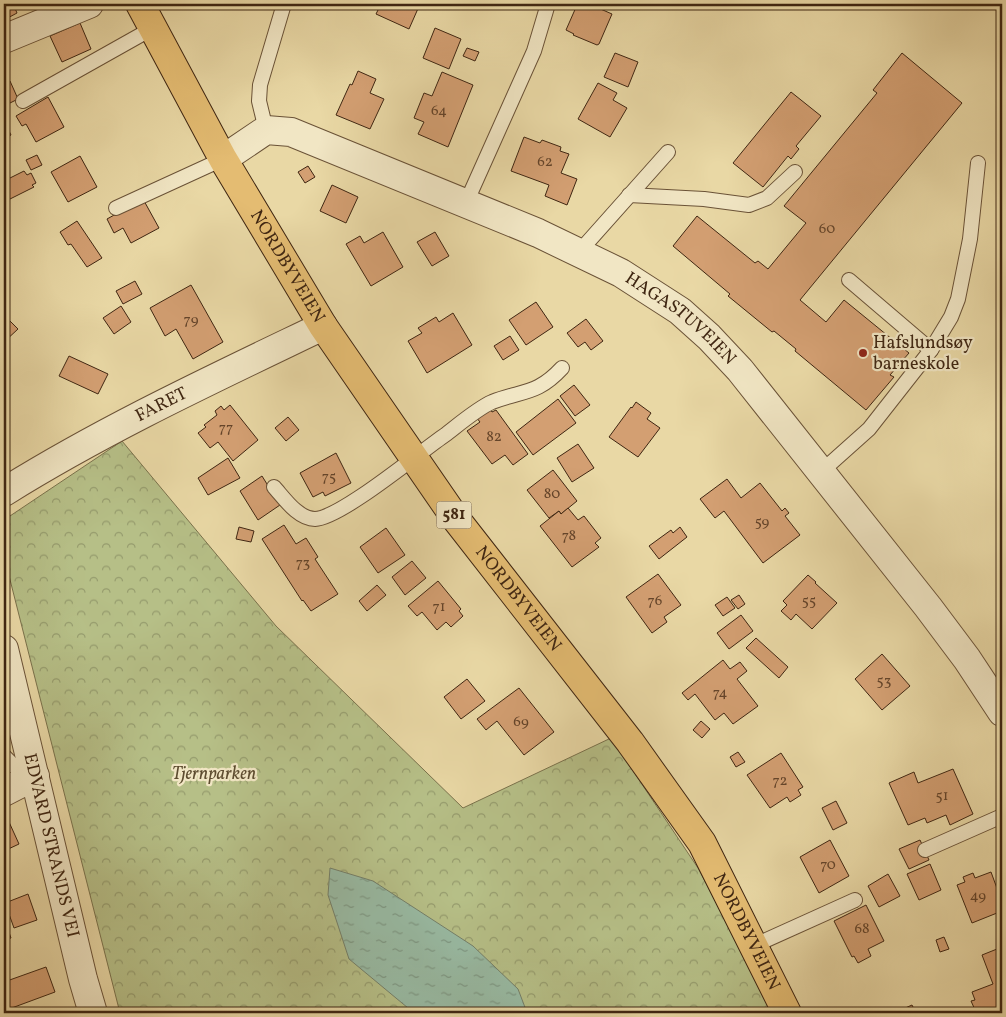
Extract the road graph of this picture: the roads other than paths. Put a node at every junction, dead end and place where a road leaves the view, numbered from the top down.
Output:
1 (89, 4) edge
2 (140, 4) edge
3 (284, 4) edge
4 (548, 4) edge
5 (153, 28) junction
6 (4, 39) edge
7 (22, 101) dead end
8 (266, 130) junction
9 (668, 152) dead end
10 (223, 159) junction
11 (978, 163) dead end
12 (795, 172) dead end
13 (629, 195) junction
14 (466, 203) junction
15 (116, 208) dead end
16 (579, 252) junction
17 (849, 280) dead end
18 (323, 326) junction
19 (930, 350) junction
20 (562, 368) dead end
21 (413, 458) junction
22 (822, 471) junction
23 (274, 487) dead end
24 (4, 492) edge
25 (4, 649) edge
26 (1002, 712) edge
27 (4, 756) edge
28 (32, 778) junction
29 (4, 792) edge
30 (1002, 816) edge
31 (925, 850) dead end
32 (855, 900) dead end
33 (753, 946) junction
34 (93, 1013) edge
35 (787, 1013) edge

1 - 6 street
2 - 5 main road, NORDBYVEIEN / 581
3 - 8 lane
4 - 14 lane
5 - 7 lane
5 - 10 main road, NORDBYVEIEN / 581
8 - 10 street
8 - 14 street, HAGASTUVEIEN
9 - 13 lane
10 - 15 lane
10 - 18 main road, NORDBYVEIEN / 581
11 - 19 lane
12 - 13 lane
13 - 16 lane
14 - 16 street, HAGASTUVEIEN
16 - 22 street, HAGASTUVEIEN
17 - 19 lane
18 - 21 main road, NORDBYVEIEN / 581
18 - 24 street, FARET
19 - 22 lane
20 - 21 lane
21 - 23 lane
21 - 33 main road, NORDBYVEIEN / 581
22 - 26 street, HAGASTUVEIEN
25 - 28 street, EDVARD STRANDS VEI
27 - 28 lane
28 - 29 street
28 - 34 street, EDVARD STRANDS VEI
30 - 31 lane
32 - 33 lane
33 - 35 main road, NORDBYVEIEN / 581

